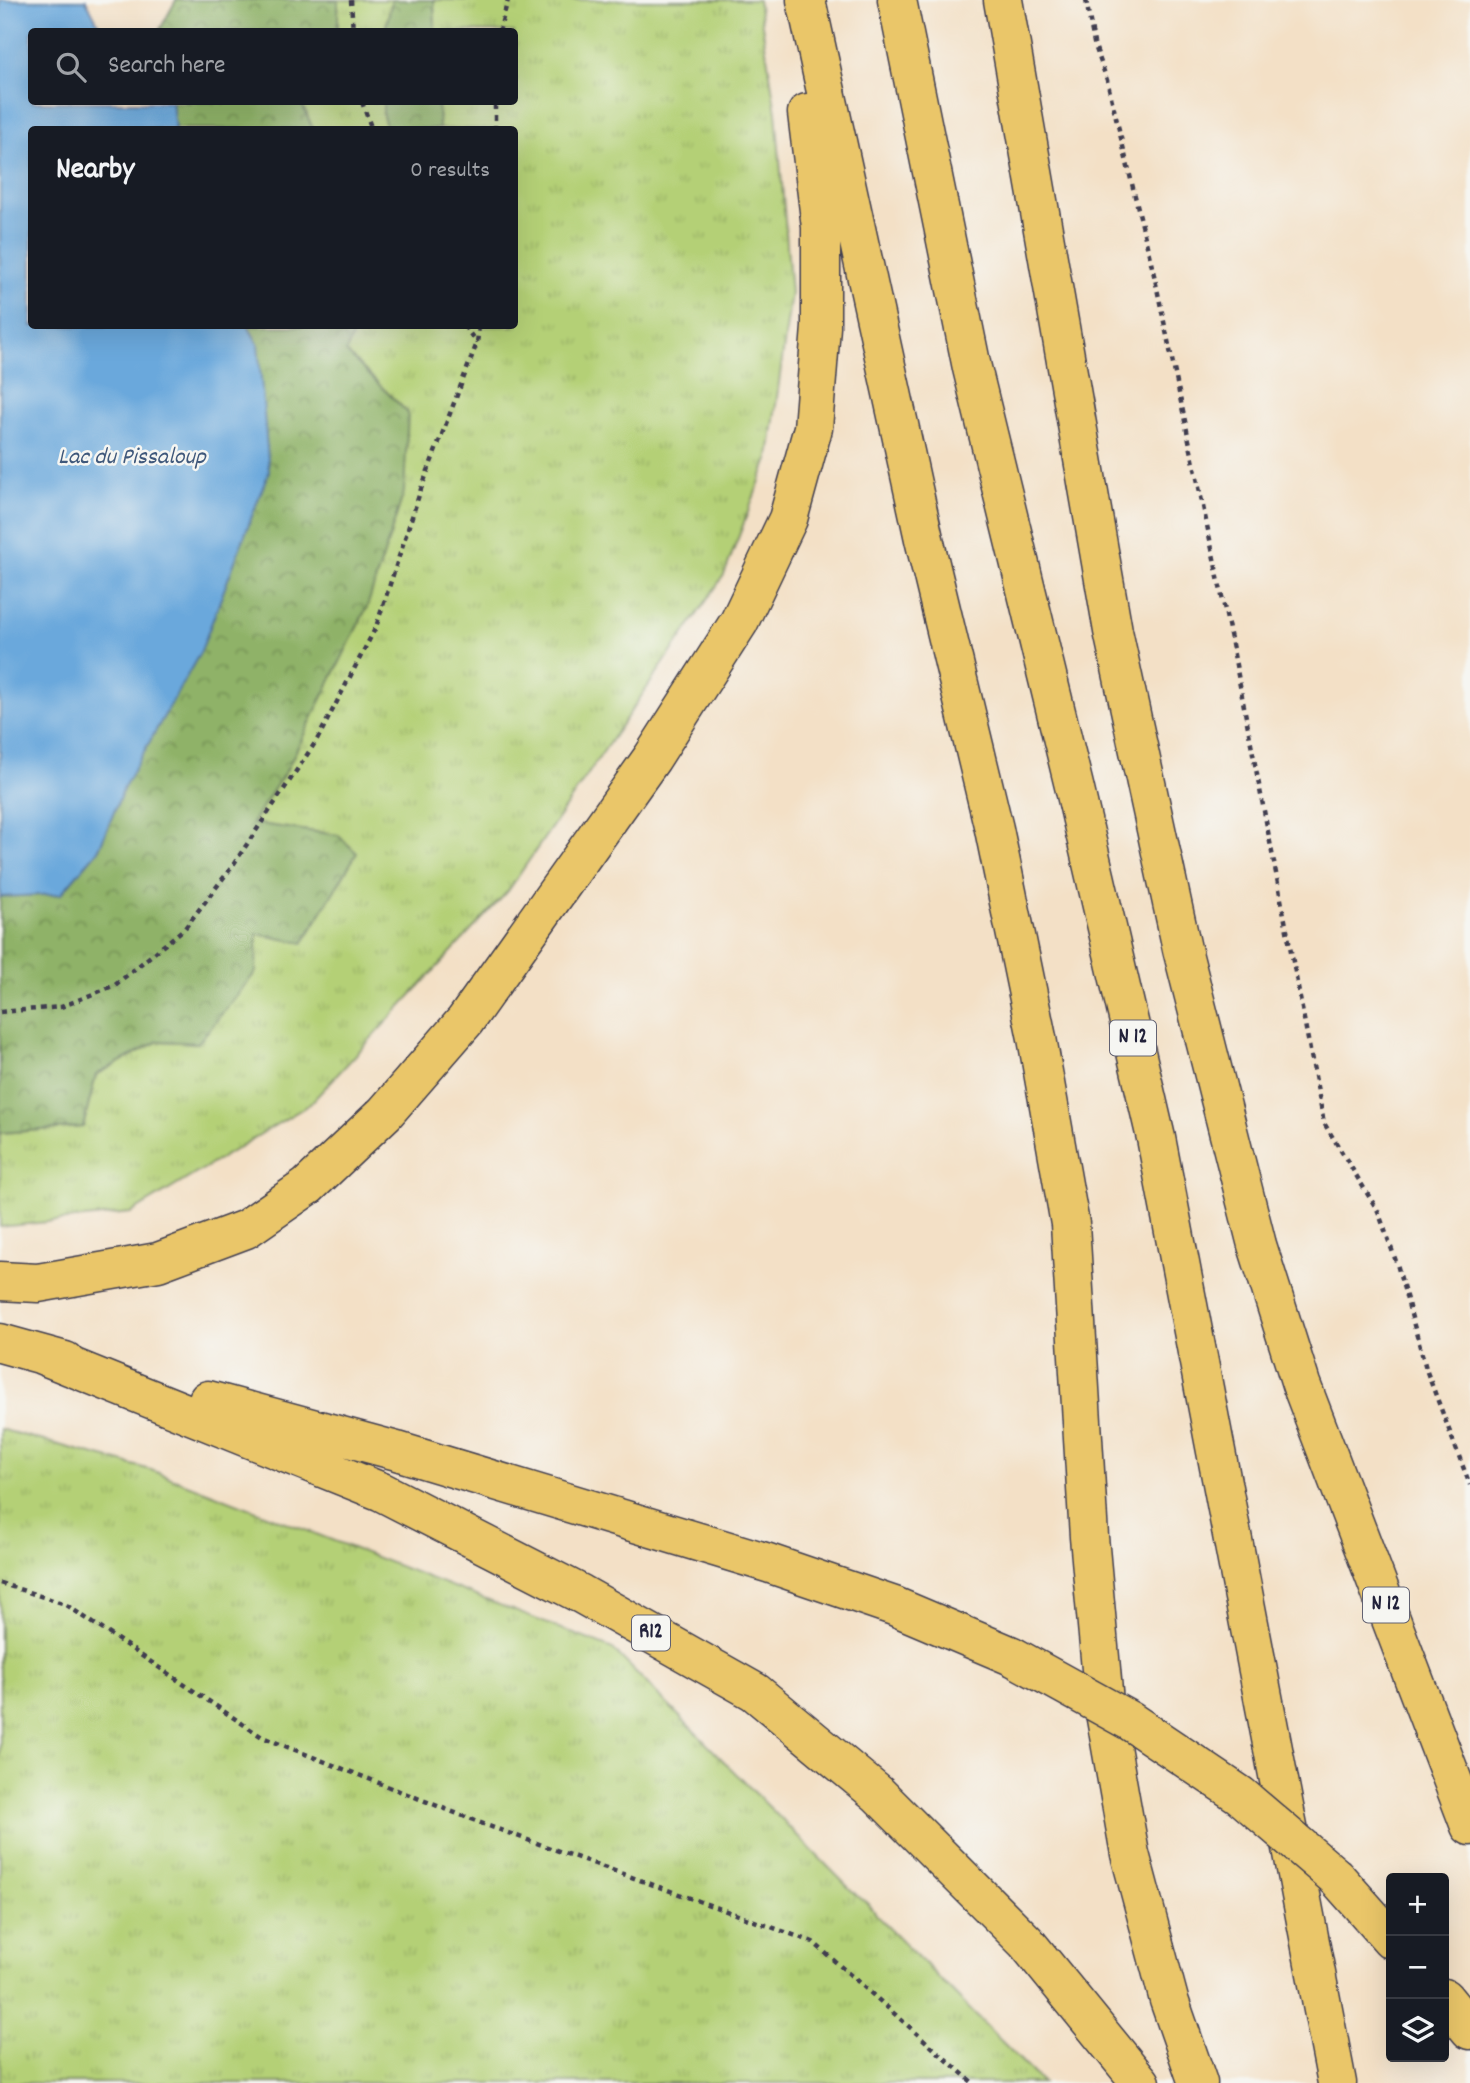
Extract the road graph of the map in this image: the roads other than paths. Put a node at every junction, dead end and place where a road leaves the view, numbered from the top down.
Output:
1 (792, 0) edge
2 (806, 0) edge
3 (897, 0) edge
4 (1003, 0) edge
5 (0, 1281) edge
6 (0, 1343) edge
7 (42, 1355) junction
8 (1301, 1384) junction
9 (1470, 1754) edge
10 (1470, 1826) edge
11 (1388, 1936) edge
12 (1446, 1999) edge
13 (1470, 2031) edge
14 (1141, 2083) edge
15 (1198, 2083) edge
16 (1337, 2083) edge

1 - 5 highway
2 - 15 highway
3 - 16 highway, N 12
4 - 8 highway, N 12
6 - 7 highway, R12
7 - 11 highway, R12, bridge
7 - 14 highway, R12
8 - 9 highway
8 - 10 highway, N 12
12 - 13 highway

